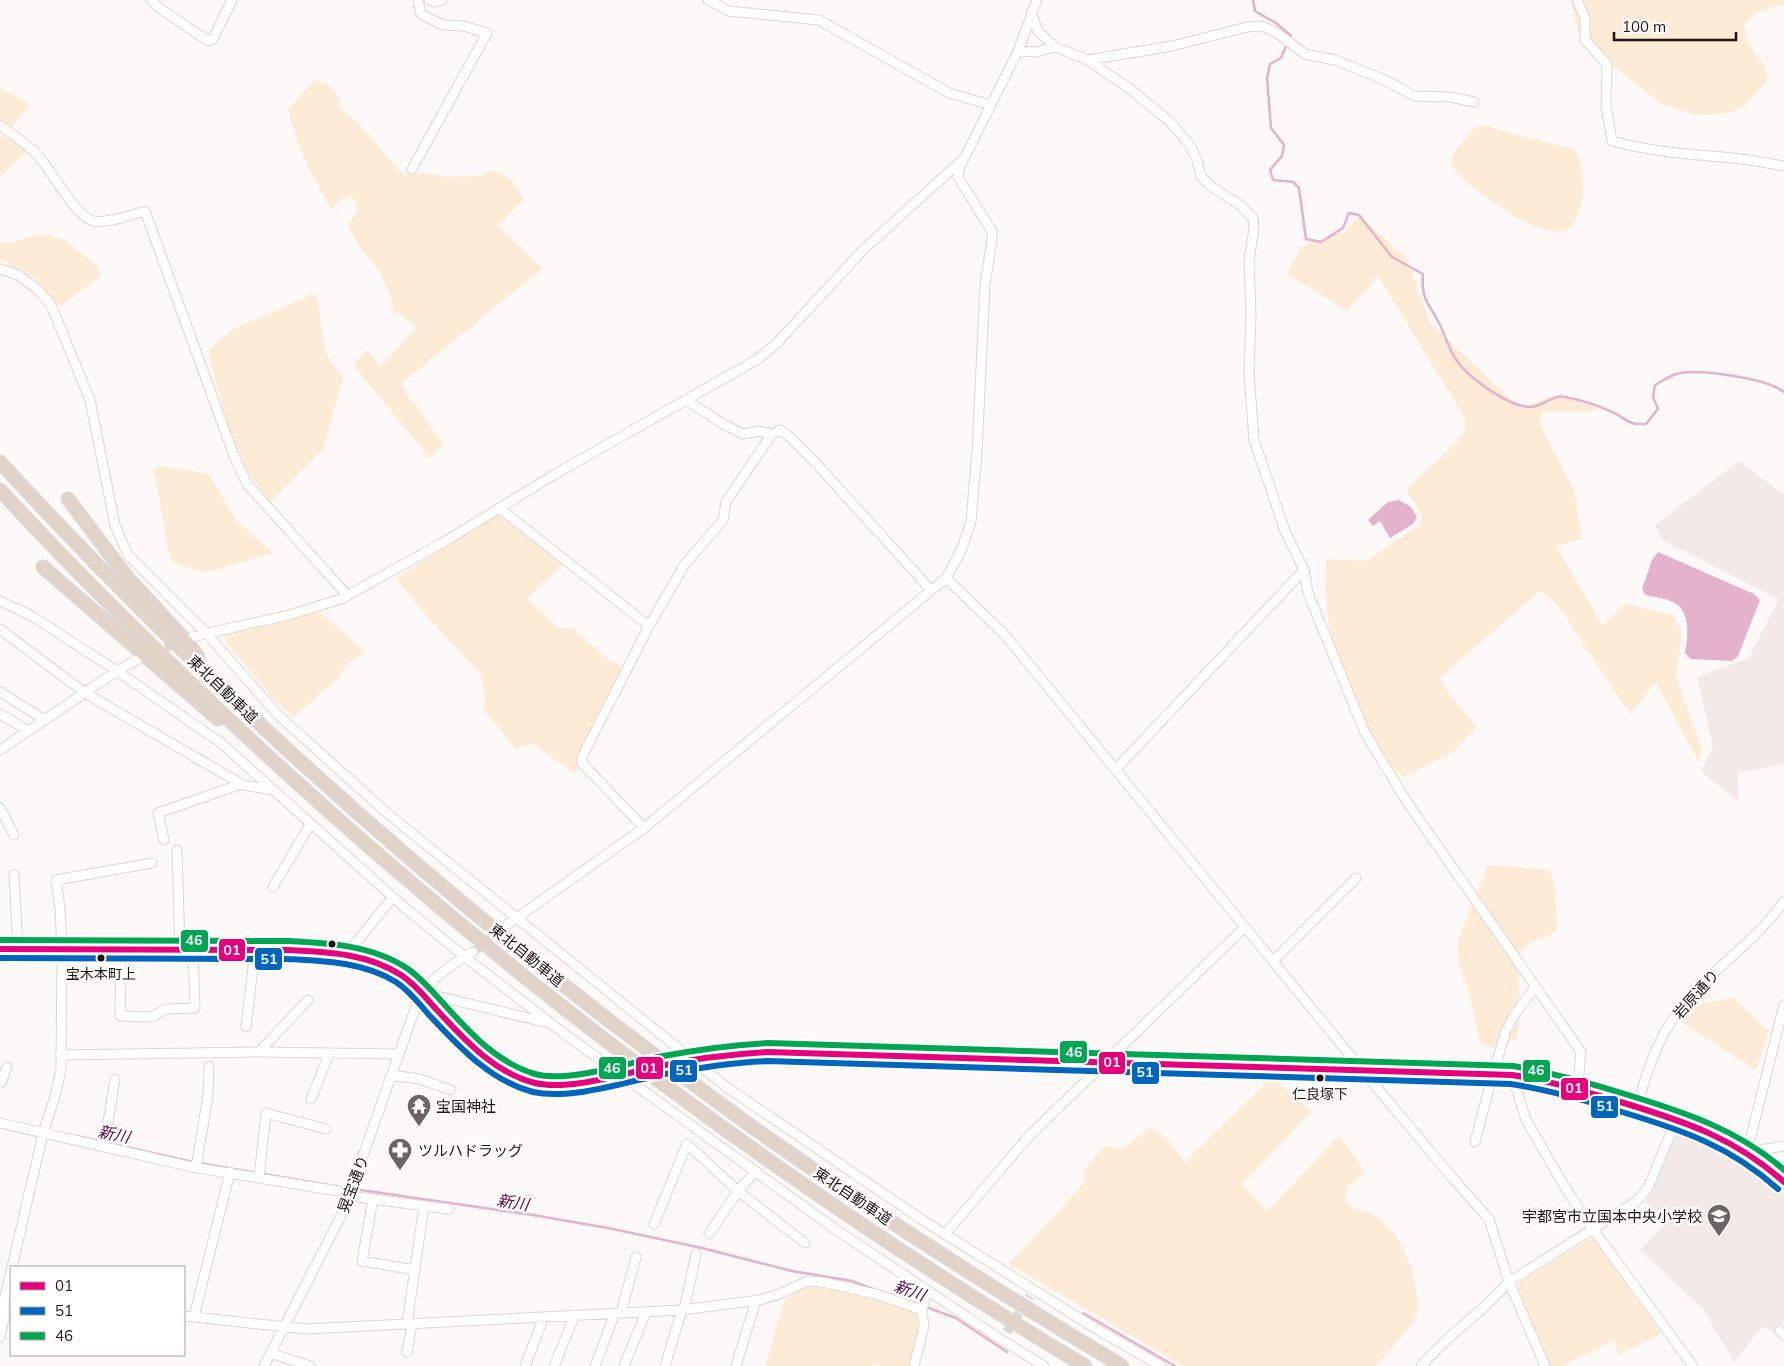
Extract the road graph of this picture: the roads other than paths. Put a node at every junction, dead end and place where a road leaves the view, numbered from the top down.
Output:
1 (151, 0) edge
2 (232, 0) edge
3 (418, 0) edge
4 (429, 0) edge
5 (442, 0) edge
6 (708, 0) edge
7 (1037, 0) edge
8 (1577, 0) edge
9 (1031, 12) junction
10 (1055, 48) junction
11 (1018, 51) junction
12 (1088, 60) junction
13 (1474, 102) dead end
14 (991, 105) junction
15 (0, 125) edge
16 (963, 159) junction
17 (1784, 166) edge
18 (412, 169) dead end
19 (0, 269) edge
20 (686, 400) junction
21 (772, 434) junction
22 (0, 462) edge
23 (0, 490) edge
24 (68, 499) dead end
25 (498, 508) junction
26 (43, 568) dead end
27 (1304, 570) junction
28 (946, 578) junction
29 (931, 590) junction
30 (347, 595) junction
31 (0, 601) edge
32 (649, 626) junction
33 (0, 629) edge
34 (207, 634) junction
35 (192, 637) dead end
36 (137, 660) dead end
37 (117, 671) junction
38 (219, 685) junction
39 (0, 692) edge
40 (85, 693) junction
41 (0, 714) edge
42 (45, 720) junction
43 (29, 731) junction
44 (0, 750) edge
45 (269, 758) junction
46 (1116, 769) junction
47 (241, 784) junction
48 (274, 790) junction
49 (0, 808) edge
50 (311, 823) junction
51 (644, 828) junction
52 (14, 836) dead end
53 (164, 840) dead end
54 (177, 850) dead end
55 (152, 863) dead end
56 (14, 875) dead end
57 (1356, 878) dead end
58 (273, 887) dead end
59 (393, 897) junction
60 (1784, 901) edge
61 (516, 918) junction
62 (508, 924) tunnel mouth
63 (1245, 927) junction
64 (0, 949) edge
65 (18, 949) junction
66 (62, 950) junction
67 (121, 950) junction
68 (180, 950) junction
69 (193, 950) junction
70 (255, 950) junction
71 (473, 952) tunnel mouth
72 (346, 955) junction
73 (465, 957) junction
74 (1273, 961) junction
75 (1535, 987) junction
76 (421, 992) junction
77 (308, 1000) dead end
78 (1784, 1005) edge
79 (553, 1024) junction
80 (246, 1026) dead end
81 (259, 1052) junction
82 (329, 1054) junction
83 (399, 1054) junction
84 (60, 1055) junction
85 (1105, 1063) junction
86 (209, 1066) dead end
87 (7, 1067) dead end
88 (1363, 1071) junction
89 (1493, 1073) junction
90 (391, 1075) junction
91 (1512, 1075) junction
92 (115, 1079) dead end
93 (0, 1083) edge
94 (1575, 1088) junction
95 (451, 1090) dead end
96 (311, 1099) dead end
97 (1637, 1106) junction
98 (1676, 1120) junction
99 (0, 1123) edge
100 (44, 1129) junction
101 (326, 1129) dead end
102 (1475, 1142) dead end
103 (1784, 1146) edge
104 (104, 1147) junction
105 (1747, 1152) junction
106 (196, 1167) junction
107 (756, 1171) junction
108 (230, 1172) junction
109 (259, 1177) junction
110 (1784, 1182) edge
111 (738, 1191) junction
112 (350, 1194) junction
113 (373, 1199) junction
114 (424, 1206) junction
115 (449, 1209) dead end
116 (654, 1224) dead end
117 (1592, 1228) junction
118 (709, 1234) dead end
119 (945, 1234) junction
120 (805, 1243) dead end
121 (696, 1254) dead end
122 (636, 1257) dead end
123 (12, 1266) edge
124 (415, 1270) junction
125 (10, 1278) edge
126 (1509, 1282) junction
127 (927, 1290) junction
128 (756, 1300) junction
129 (5, 1302) edge
130 (683, 1310) junction
131 (922, 1310) junction
132 (646, 1312) junction
133 (618, 1313) junction
134 (575, 1315) junction
135 (185, 1316) edge
136 (194, 1317) junction
137 (544, 1317) junction
138 (410, 1324) junction
139 (283, 1327) junction
140 (0, 1337) edge
141 (407, 1352) dead end
142 (270, 1353) junction
143 (298, 1364) edge
144 (1689, 1365) edge
145 (264, 1366) edge
146 (310, 1366) edge
147 (525, 1366) edge
148 (554, 1366) edge
149 (595, 1366) edge
150 (624, 1366) edge
151 (665, 1366) edge
152 (736, 1366) edge
153 (914, 1366) edge
154 (1044, 1366) edge
155 (1085, 1366) edge
156 (1122, 1366) edge
157 (1161, 1366) edge
158 (1421, 1366) edge
159 (1546, 1366) edge

1 - 2 street
3 - 18 street
4 - 5 street
6 - 14 street
7 - 9 street
8 - 17 street
9 - 10 street
9 - 11 street
10 - 11 street
10 - 12 street
11 - 14 street
12 - 13 street
12 - 27 street
14 - 16 street
15 - 30 street
16 - 20 street
16 - 28 street
19 - 34 street
20 - 21 street
20 - 25 street
21 - 29 street
21 - 32 street
22 - 38 highway, 東北自動車道
23 - 45 highway, 東北自動車道
24 - 38 highway
25 - 30 street
25 - 32 street
26 - 45 highway
27 - 46 street
27 - 75 street
28 - 29 street
28 - 46 street
29 - 51 street
30 - 34 street
31 - 37 street
32 - 51 street
33 - 40 street
34 - 35 street
34 - 61 street
36 - 37 street
37 - 40 street
37 - 48 street
38 - 156 highway, 東北自動車道
39 - 42 street
40 - 42 street
40 - 47 street
41 - 43 street
42 - 43 street
43 - 44 street
45 - 155 highway, 東北自動車道
46 - 63 street
47 - 48 street
47 - 53 street
48 - 50 street
49 - 52 street
50 - 58 street
50 - 59 street
51 - 61 street
54 - 68 street
55 - 66 street
56 - 65 street
57 - 74 street
59 - 72 street
59 - 73 street
60 - 97 street, 岩原通り
61 - 62 street
61 - 119 street
63 - 74 street
63 - 85 street
64 - 65 main road
65 - 66 main road
66 - 67 main road
66 - 84 street
67 - 68 main road
67 - 69 street
68 - 69 main road
69 - 70 main road
70 - 72 main road
70 - 80 street
71 - 73 street
72 - 76 main road
73 - 76 street
73 - 79 street
74 - 88 street
75 - 89 street
75 - 94 street
76 - 79 street
76 - 83 street, 晃宝通り
76 - 85 main road, bridge
77 - 81 street
78 - 105 street
79 - 107 street
81 - 82 street
81 - 84 street
82 - 83 street
82 - 96 street
83 - 90 street, 晃宝通り
84 - 100 street
85 - 88 main road
85 - 119 street
86 - 106 street
87 - 93 street
88 - 89 main road
88 - 126 street
89 - 91 main road
89 - 102 street
90 - 95 street
90 - 112 street, 晃宝通り
91 - 94 main road
91 - 117 street
92 - 104 street
94 - 97 main road
97 - 98 main road
98 - 105 main road
98 - 117 street
99 - 100 street
100 - 104 street
100 - 123 street
101 - 109 street
103 - 105 street
104 - 106 street
105 - 110 main road
106 - 108 street
107 - 111 street
107 - 127 street
108 - 109 street
108 - 136 street
109 - 112 street
111 - 116 street
111 - 118 street
111 - 120 street
112 - 113 street
112 - 139 street, 晃宝通り
113 - 114 street
113 - 124 street
114 - 115 street
114 - 124 street
117 - 126 street
117 - 144 street
119 - 157 street
121 - 130 street
122 - 133 street
124 - 138 street
125 - 129 street
126 - 158 street
126 - 159 street
127 - 131 street
127 - 154 street
128 - 130 street
128 - 131 street
128 - 152 street
129 - 140 street
130 - 132 street
130 - 151 street
131 - 153 street
132 - 133 street
132 - 150 street
133 - 134 street
133 - 149 street
134 - 137 street
134 - 148 street
135 - 136 street
136 - 139 street
137 - 138 street
137 - 147 street
138 - 139 street
138 - 141 street
139 - 142 street, 晃宝通り
142 - 143 street
142 - 145 street, 晃宝通り
143 - 146 street

